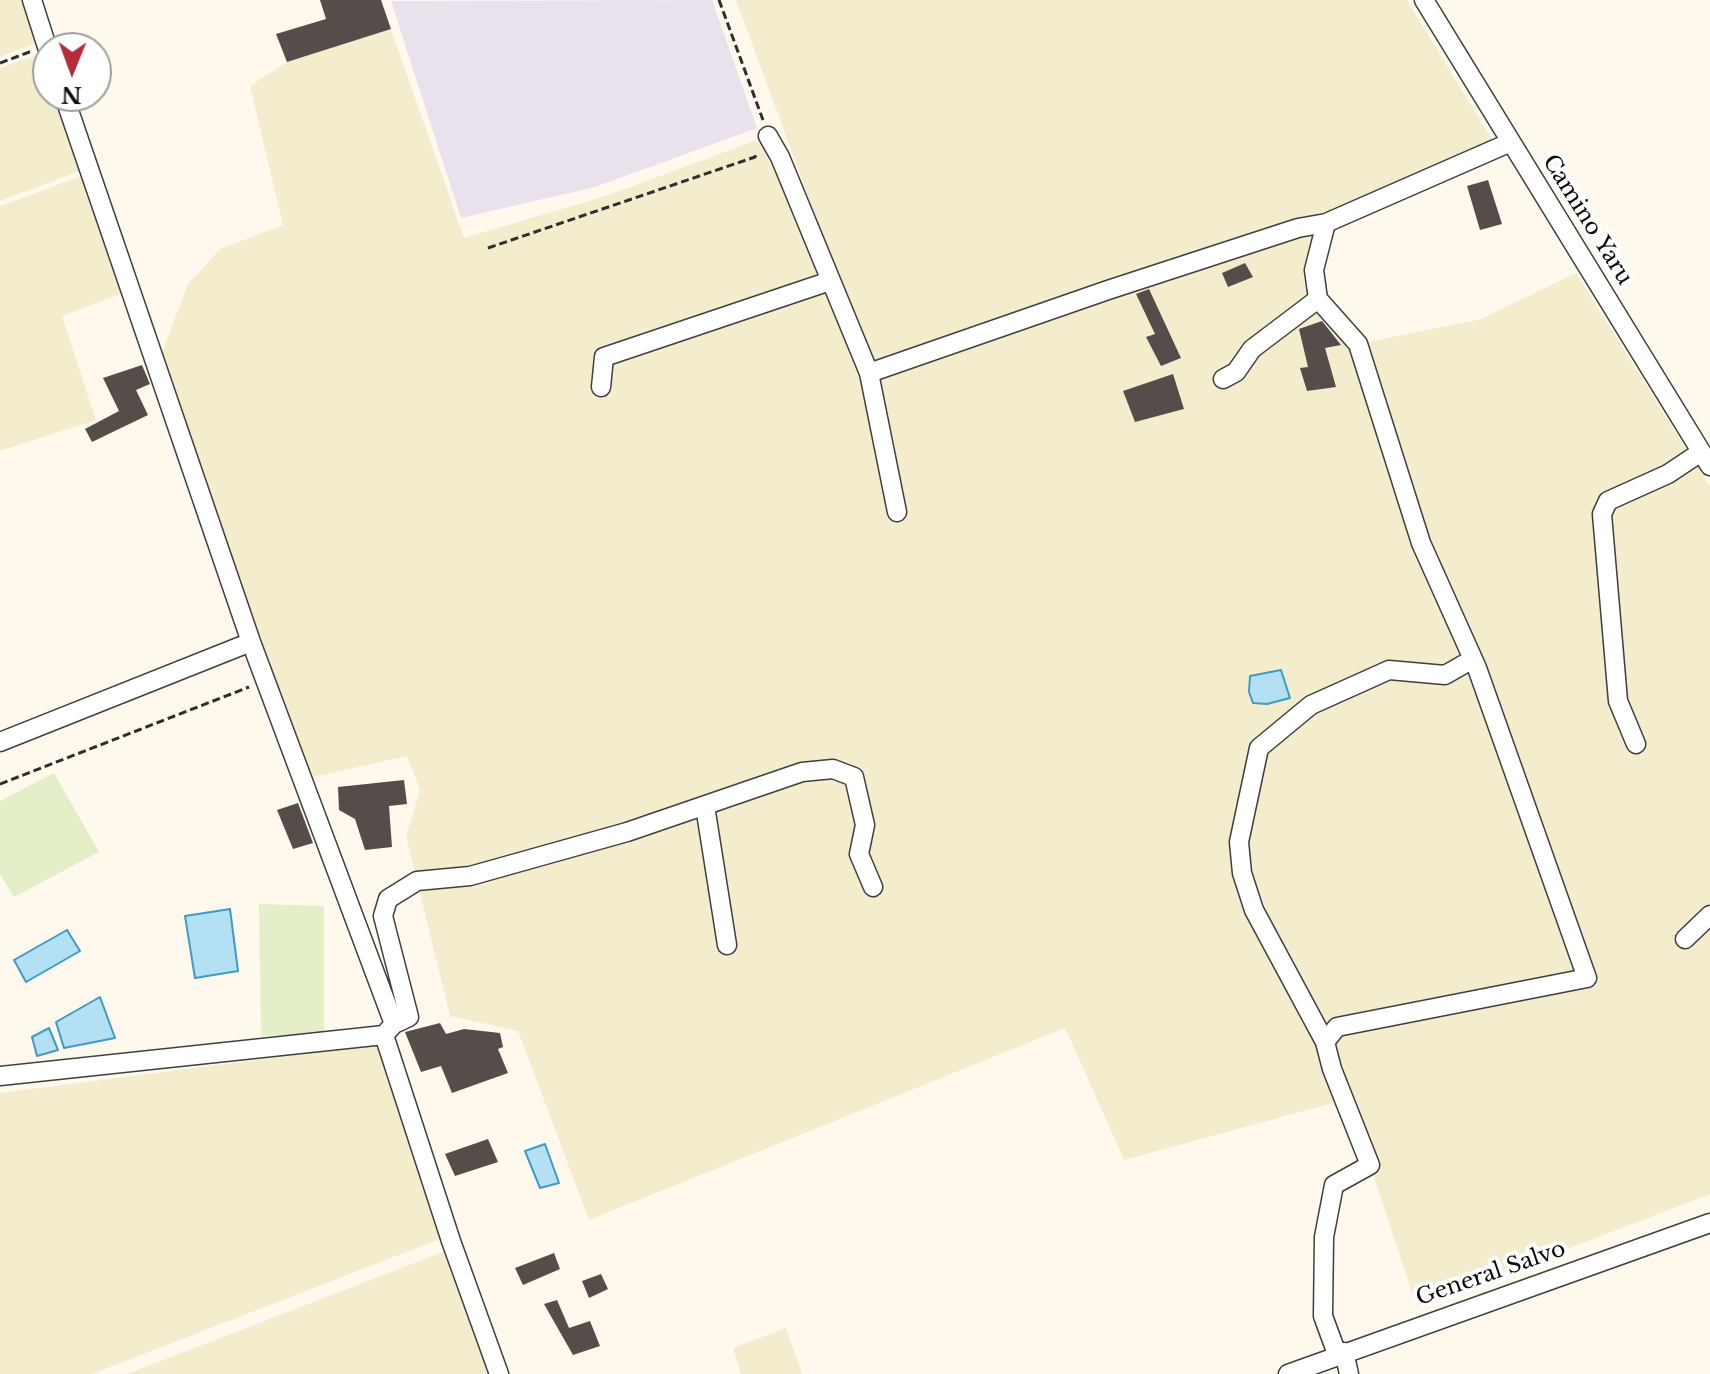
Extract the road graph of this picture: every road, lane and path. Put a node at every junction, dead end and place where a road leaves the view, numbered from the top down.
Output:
1 (32, 0) edge
2 (719, 0) edge
3 (1424, 0) edge
4 (42, 32) edge
5 (32, 53) edge
6 (0, 63) edge
7 (69, 112) edge
8 (768, 136) junction
9 (1511, 142) junction
10 (1326, 223) junction
11 (488, 248) dead end
12 (830, 281) junction
13 (1318, 299) junction
14 (869, 373) junction
15 (1223, 379) dead end
16 (601, 387) dead end
17 (1706, 459) edge
18 (897, 512) dead end
19 (251, 642) junction
20 (1473, 659) junction
21 (268, 680) junction
22 (0, 742) edge
23 (1636, 744) dead end
24 (0, 784) edge
25 (705, 806) junction
26 (873, 887) dead end
27 (1710, 915) edge
28 (1685, 939) dead end
29 (727, 945) dead end
30 (389, 1030) junction
31 (1325, 1042) junction
32 (0, 1076) edge
33 (1710, 1223) edge
34 (1340, 1353) junction
35 (499, 1374) edge
36 (1288, 1374) edge
37 (1349, 1374) edge

1 - 4 street
2 - 8 path
3 - 9 street, Camino Yaru
5 - 6 path
7 - 19 street
8 - 11 path
8 - 12 street
9 - 10 street
9 - 17 street, Camino Yaru
10 - 13 street
10 - 14 street
12 - 14 street
12 - 16 street
13 - 15 street
13 - 20 street
14 - 18 street
17 - 23 street
19 - 21 street
19 - 22 street
20 - 31 street
20 - 31 street
21 - 24 path
21 - 30 street
25 - 26 street
25 - 29 street
25 - 30 street
27 - 28 street
30 - 32 street
30 - 35 street
31 - 34 street
33 - 34 street, General Salvo
34 - 36 street, General Salvo
34 - 37 street

